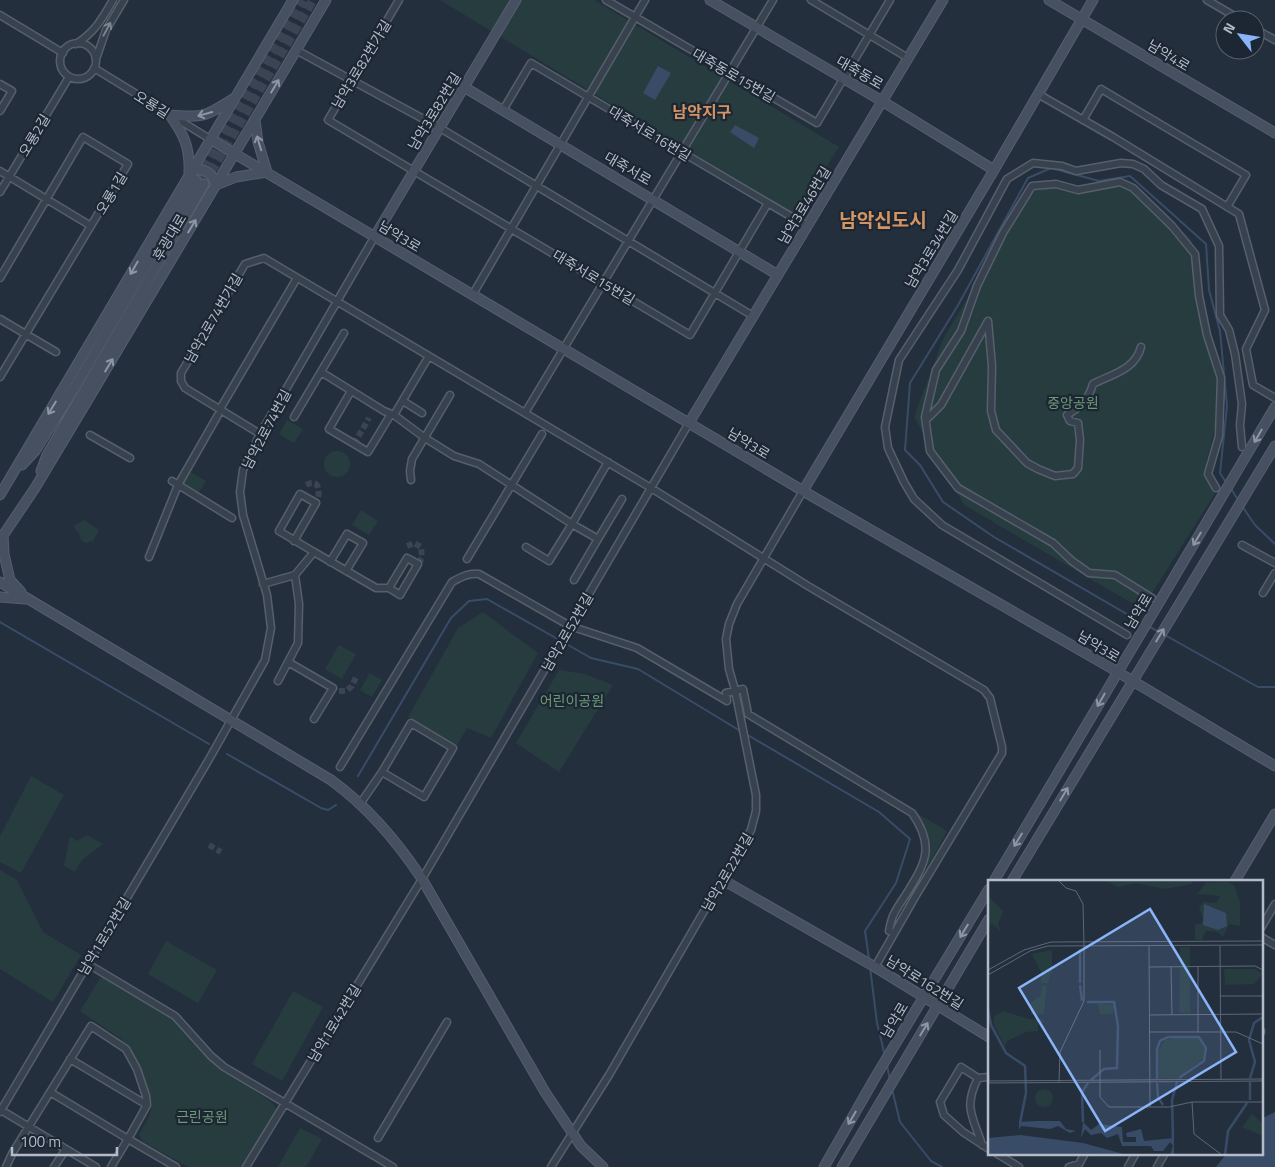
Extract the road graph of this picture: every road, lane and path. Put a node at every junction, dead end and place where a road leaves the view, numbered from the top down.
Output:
1 (113, 0) edge
2 (124, 0) edge
3 (293, 0) edge
4 (326, 0) edge
5 (399, 0) edge
6 (516, 0) edge
7 (606, 0) edge
8 (645, 0) edge
9 (710, 0) edge
10 (773, 0) edge
11 (812, 0) edge
12 (890, 0) edge
13 (943, 0) edge
14 (1049, 0) edge
15 (1093, 0) edge
16 (1207, 0) edge
17 (1224, 10) edge
18 (0, 15) edge
19 (635, 17) junction
20 (1082, 19) junction
21 (756, 27) junction
22 (869, 35) junction
23 (76, 44) junction
24 (296, 50) junction
25 (63, 52) junction
26 (908, 58) junction
27 (95, 64) junction
28 (729, 72) junction
29 (69, 77) junction
30 (843, 78) junction
31 (352, 79) junction
32 (0, 84) edge
33 (464, 87) junction
34 (1038, 94) junction
35 (587, 96) junction
36 (235, 98) junction
37 (882, 101) junction
38 (503, 110) junction
39 (0, 111) edge
40 (170, 115) junction
41 (255, 119) junction
42 (1083, 120) junction
43 (440, 128) junction
44 (1275, 133) edge
45 (210, 139) junction
46 (560, 144) junction
47 (681, 151) junction
48 (235, 153) junction
49 (994, 170) junction
50 (0, 171) edge
51 (414, 171) junction
52 (267, 172) junction
53 (10, 176) junction
54 (196, 179) junction
55 (536, 184) junction
56 (216, 185) junction
57 (0, 192) edge
58 (652, 198) junction
59 (47, 199) junction
60 (768, 203) junction
61 (1227, 207) junction
62 (91, 226) junction
63 (807, 226) junction
64 (511, 228) junction
65 (375, 236) junction
66 (627, 242) junction
67 (740, 251) junction
68 (778, 274) junction
69 (0, 278) edge
70 (297, 278) junction
71 (602, 282) junction
72 (473, 294) junction
73 (715, 294) junction
74 (338, 302) junction
75 (753, 316) junction
76 (0, 318) edge
77 (344, 333) dead end
78 (26, 334) junction
79 (1141, 347) dead end
80 (563, 348) junction
81 (56, 352) dead end
82 (429, 356) junction
83 (320, 372) junction
84 (0, 377) edge
85 (351, 391) junction
86 (450, 395) dead end
87 (1275, 398) edge
88 (403, 401) junction
89 (1275, 407) edge
90 (219, 412) junction
91 (422, 413) dead end
92 (524, 413) junction
93 (392, 414) junction
94 (294, 417) dead end
95 (926, 420) junction
96 (689, 423) junction
97 (260, 434) junction
98 (542, 434) dead end
99 (90, 435) dead end
100 (425, 438) junction
101 (1275, 446) edge
102 (1242, 447) dead end
103 (130, 458) dead end
104 (608, 462) junction
105 (411, 480) dead end
106 (175, 483) junction
107 (511, 485) junction
108 (35, 488) junction
109 (651, 488) junction
110 (1216, 488) dead end
111 (803, 491) junction
112 (0, 495) edge
113 (622, 499) dead end
114 (232, 518) dead end
115 (572, 524) junction
116 (2, 538) edge
117 (598, 539) junction
118 (294, 541) junction
119 (1242, 545) dead end
120 (526, 548) dead end
121 (314, 552) junction
122 (149, 557) dead end
123 (763, 558) junction
124 (467, 559) dead end
125 (330, 562) junction
126 (1275, 563) edge
127 (346, 571) junction
128 (1275, 573) edge
129 (295, 576) junction
130 (574, 580) dead end
131 (0, 582) edge
132 (263, 584) junction
133 (389, 588) junction
134 (1264, 593) dead end
135 (0, 597) edge
136 (1152, 598) dead end
137 (28, 599) junction
138 (570, 626) junction
139 (1127, 635) dead end
140 (288, 662) junction
141 (1117, 672) junction
142 (278, 680) dead end
143 (1132, 681) junction
144 (735, 690) junction
145 (314, 719) dead end
146 (231, 721) junction
147 (1275, 766) edge
148 (340, 767) dead end
149 (382, 772) junction
150 (360, 804) junction
151 (1275, 814) edge
152 (422, 879) junction
153 (723, 880) junction
154 (995, 880) edge
155 (1013, 880) edge
156 (1236, 880) edge
157 (988, 891) edge
158 (1275, 904) edge
159 (988, 921) edge
160 (1262, 926) edge
161 (889, 931) dead end
162 (1262, 938) edge
163 (1275, 945) edge
164 (88, 964) junction
165 (873, 966) junction
166 (923, 998) junction
167 (937, 1006) junction
168 (447, 1022) dead end
169 (988, 1036) edge
170 (70, 1059) junction
171 (988, 1077) edge
172 (978, 1078) junction
173 (50, 1092) junction
174 (285, 1104) junction
175 (147, 1105) junction
176 (1, 1111) edge
177 (28, 1127) junction
178 (572, 1133) junction
179 (378, 1138) dead end
180 (128, 1139) junction
181 (986, 1147) edge
182 (66, 1149) junction
183 (998, 1154) edge
184 (1084, 1154) edge
185 (1135, 1154) edge
186 (1164, 1154) edge
187 (6, 1167) edge
188 (54, 1167) edge
189 (96, 1167) edge
190 (111, 1167) edge
191 (176, 1167) edge
192 (246, 1167) edge
193 (393, 1167) edge
194 (551, 1167) edge
195 (603, 1167) edge
196 (824, 1167) edge
197 (842, 1167) edge
198 (1019, 1167) edge
199 (1069, 1167) edge
200 (1128, 1167) edge
201 (1157, 1167) edge

1 - 23 street
27 -> 2 street
3 - 36 street, 후광대로
4 - 24 street, 후광대로
5 - 31 street, 남악3로82번가길
6 - 33 street, 남악3로82번길
7 - 19 street, 대죽동로15번길
8 - 19 street
9 - 21 street, 대죽동로
10 - 21 street
11 - 22 street
12 - 22 street
13 - 26 street, 남악3로46번길
14 - 20 street, 남악4로
15 - 20 street, 남악3로34번길
16 - 17 street
18 - 25 street
19 - 28 street, 대죽동로15번길
19 - 35 street
20 - 34 street, 남악3로34번길
20 - 44 street, 남악4로
21 - 28 street
21 - 30 street, 대죽동로
22 - 26 street
22 - 30 street
23 - 25 street
23 - 27 street
24 - 31 street
41 -> 24 street, 후광대로
25 - 29 street
26 - 37 street, 남악3로46번길
27 - 29 street
27 - 40 street, 오룡길
28 - 30 street, 대죽동로15번길
28 - 47 street
29 - 53 street, 오룡2길
30 - 37 street, 대죽동로
31 - 43 street
31 - 51 street, 남악3로82번가길
32 - 39 street
33 - 38 street, 대죽서로
33 - 43 street, 남악3로82번길
34 - 42 street
34 - 49 street, 남악3로34번길
35 - 38 street, 대죽서로16번길
35 - 46 street
35 - 47 street, 대죽서로16번길
36 -> 40 street
36 - 45 street, 후광대로
37 - 49 street, 대죽동로
37 - 63 street, 남악3로46번길
38 - 46 street, 대죽서로
40 - 45 street, 오룡길
40 - 54 street
41 - 48 street, 후광대로
52 -> 41 street
42 - 61 street
42 - 61 street
43 - 51 street, 남악3로82번길
43 - 55 street
45 - 48 street, 남악3로
45 - 54 street, 후광대로
46 - 55 street
46 - 58 street, 대죽서로
47 - 58 street
47 - 60 street, 대죽서로16번길
48 - 52 street, 남악3로
48 - 56 street, 후광대로
49 - 111 street, 남악3로34번길
50 - 53 street, 오룡1길
51 - 64 street, 대죽서로15번길
51 - 65 street, 남악3로82번길
52 - 56 street
52 - 65 street, 남악3로
53 - 57 street, 오룡2길
53 - 59 street, 오룡1길
54 - 56 street
54 - 108 street, 후광대로
54 -> 112 street, 후광대로
55 - 64 street
55 - 66 street
108 -> 56 street, 후광대로
58 - 66 street
58 - 67 street, 대죽서로
59 - 62 street, 오룡1길
59 - 62 street, 오룡1길
59 - 69 street, 오룡1길
60 - 63 street, 대죽서로16번길
60 - 67 street
61 - 87 street
62 - 78 street, 오룡1길
63 - 68 street, 남악3로46번길
64 - 71 street, 대죽서로15번길
64 - 72 street
65 - 72 street, 남악3로
65 - 74 street, 남악2로74번길
66 - 71 street
66 - 73 street
67 - 68 street, 대죽서로
67 - 73 street, 대죽서로15번길
68 - 75 street, 남악3로46번길
70 - 74 street, 남악2로74번가길
70 - 90 street
70 - 90 street, 남악2로74번가길
71 - 73 street, 대죽서로15번길
71 - 80 street
72 - 80 street, 남악3로
73 - 75 street
74 - 82 street
74 - 97 street, 남악2로74번길
75 - 96 street, 남악3로46번길
76 - 78 street
77 - 83 street
78 - 81 street
78 - 84 street, 오룡1길
79 - 95 street
80 - 92 street
80 - 96 street, 남악3로
82 - 88 street
82 - 92 street
83 - 85 street
83 - 94 street
85 - 93 street
85 - 93 street
86 - 100 street
88 - 91 street
88 - 93 street
89 -> 141 street, 남악로
90 - 97 street, 남악2로74번가길
90 - 106 street
92 - 104 street
93 - 100 street
95 - 110 street
95 - 136 street
96 - 109 street, 남악2로52번길
96 - 111 street, 남악3로
97 - 132 street, 남악2로74번길
98 - 107 street
99 - 103 street
100 - 105 street
100 - 107 street
143 -> 101 street
102 - 139 street
104 - 109 street
104 - 115 street
106 - 114 street
106 - 122 street
107 - 115 street
107 - 124 street
108 - 116 street, 후광대로
109 - 123 street
109 - 138 street, 남악2로52번길
111 - 123 street, 남악2로22번길
111 - 141 street, 남악3로
113 - 117 street
115 - 117 street
115 - 120 street
116 - 137 street
117 - 130 street
118 - 118 street
118 - 121 street
119 - 126 street
121 - 125 street
121 - 129 street
123 - 144 street, 남악2로22번길
123 - 165 street
125 - 127 street
125 - 127 street
127 - 133 street
128 - 134 street
129 - 132 street
129 - 140 street
131 - 137 street
132 - 146 street, 남악2로74번길
133 - 133 street
135 - 137 street
137 - 146 street
138 - 144 street
138 - 148 street
138 - 152 street, 남악2로52번길
140 - 142 street
140 - 145 street
141 - 143 street, 남악3로
141 -> 154 street, 남악로
143 - 147 street, 남악3로
155 -> 143 street
144 - 153 street, 남악2로22번길
144 - 161 street
146 - 150 street
146 - 164 street, 남악1로52번길
149 - 149 street
149 - 150 street
150 - 152 street
151 - 156 street
152 - 174 street, 남악1로42번길
152 - 178 street
153 - 165 street, 남악로162번길
153 - 178 street, 남악2로22번길
157 -> 166 street, 남악로
158 - 160 street
159 - 167 street
162 - 163 street
164 - 174 street
164 - 176 street, 남악1로52번길
165 - 166 street, 남악로162번길
166 - 167 street, 남악로162번길
166 -> 196 street, 남악로
167 - 169 street, 남악로162번길
197 -> 167 street
168 - 179 street
170 - 173 street
170 - 175 street
170 - 175 street
171 - 172 street
172 - 181 street
172 - 181 street
173 - 177 street
173 - 180 street
174 - 192 street, 남악1로42번길
174 - 193 street
175 - 180 street
176 - 177 street
177 - 182 street
177 - 187 street
178 - 194 street, 남악2로22번길
178 - 195 street
180 - 190 street
180 - 191 street
182 - 188 street
182 - 189 street
183 - 198 street
184 - 199 street
185 - 200 street
186 - 201 street

